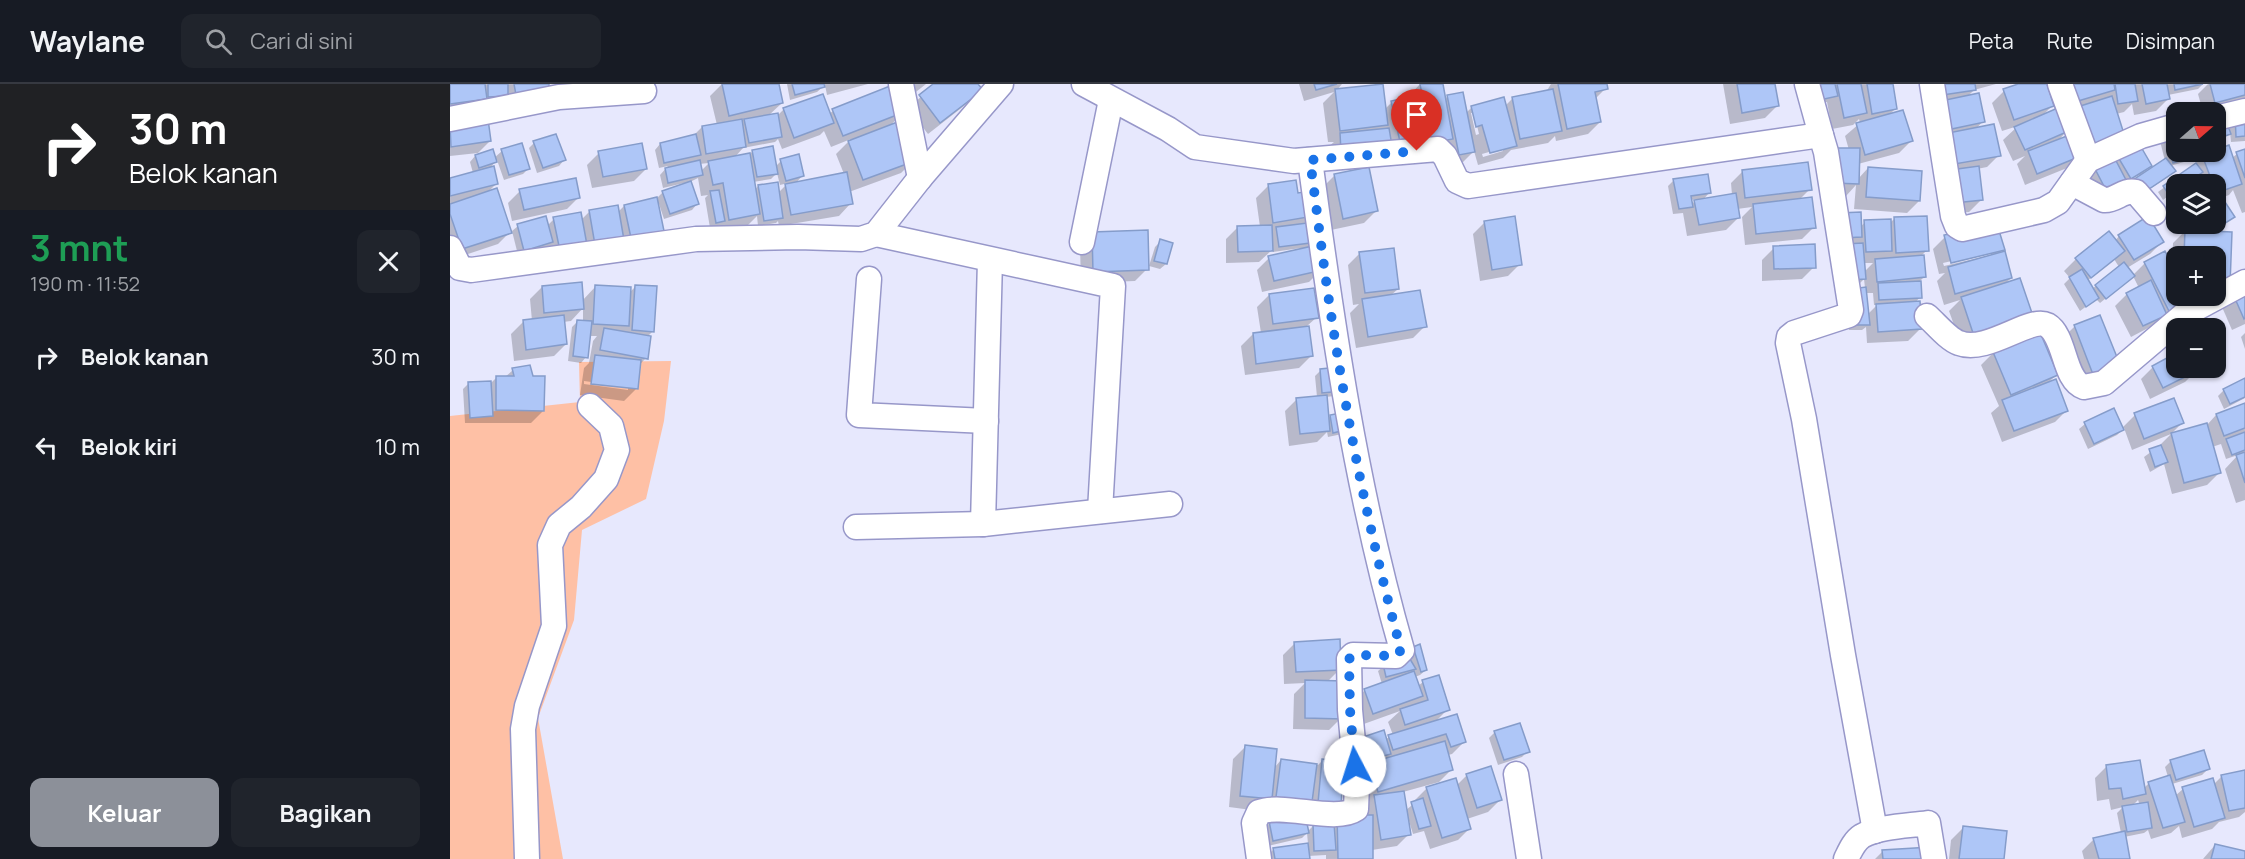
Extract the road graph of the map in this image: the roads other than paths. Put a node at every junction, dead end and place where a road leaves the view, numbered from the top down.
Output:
1 (901, 84) edge
2 (1001, 84) edge
3 (1084, 84) edge
4 (1807, 84) edge
5 (1932, 84) edge
6 (2060, 84) edge
7 (645, 91) dead end
8 (1111, 100) junction
9 (2245, 111) edge
10 (2226, 116) edge
11 (450, 119) edge
12 (2166, 129) edge
13 (1821, 135) junction
14 (1310, 160) junction
15 (2088, 160) junction
16 (920, 178) junction
17 (2072, 183) junction
18 (2154, 213) dead end
19 (876, 234) junction
20 (1082, 242) dead end
21 (450, 248) edge
22 (990, 260) junction
23 (869, 279) dead end
24 (2245, 282) edge
25 (1927, 316) dead end
26 (590, 406) dead end
27 (986, 421) junction
28 (1170, 504) dead end
29 (1100, 511) junction
30 (983, 524) junction
31 (856, 527) dead end
32 (1516, 774) dead end
33 (1875, 831) junction
34 (527, 859) edge
35 (1259, 859) edge
36 (1529, 859) edge
37 (1846, 859) edge
38 (1934, 859) edge

1 - 16 street
2 - 16 street
3 - 8 street
4 - 13 street
5 - 17 street
6 - 15 street
7 - 11 street
8 - 14 street
8 - 20 street
9 - 10 street
12 - 15 street
13 - 14 street
13 - 33 street
14 - 35 street
15 - 17 street
16 - 19 street
17 - 18 street
19 - 21 street
19 - 22 street
22 - 27 street
22 - 29 street
23 - 27 street
24 - 25 street
26 - 34 street
27 - 30 street
28 - 29 street
29 - 30 street
30 - 31 street
32 - 36 street
33 - 37 street
33 - 38 street

